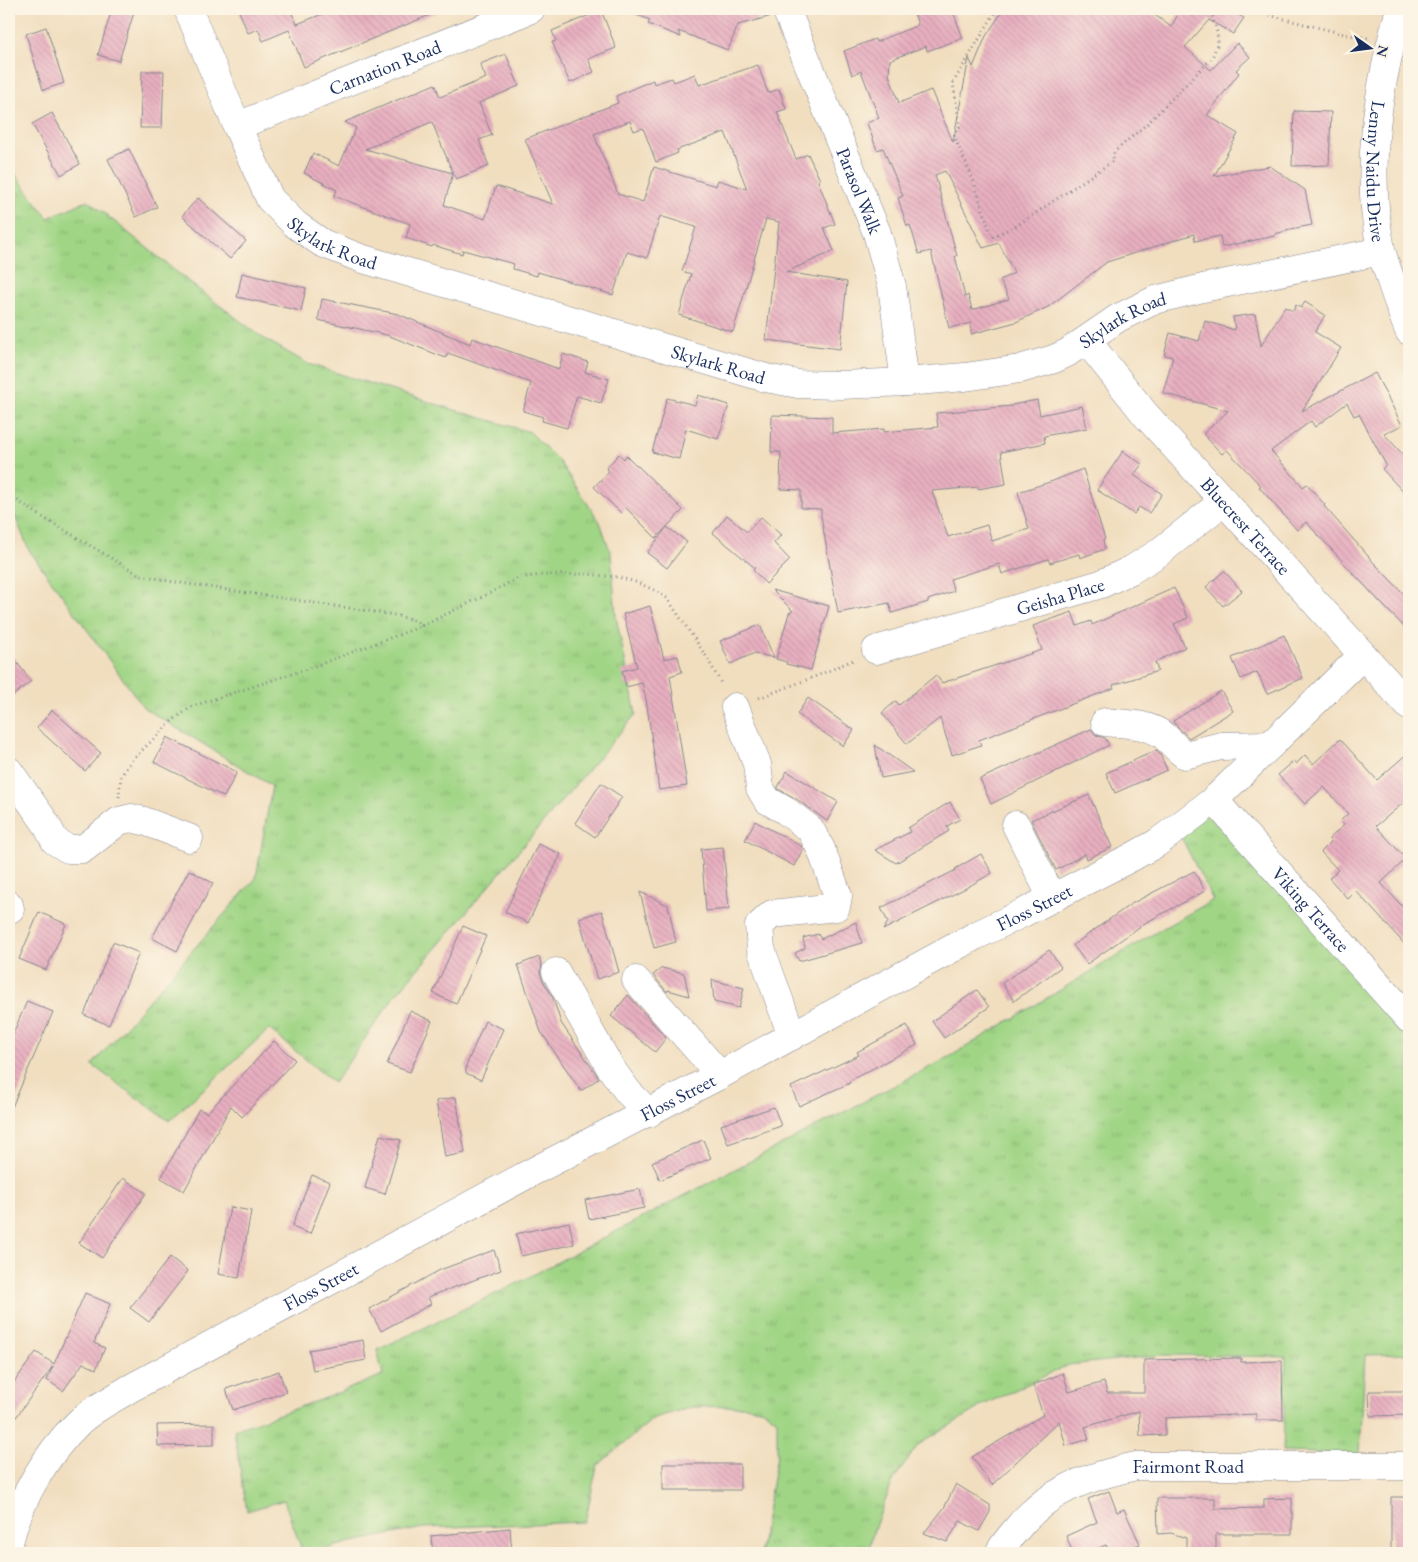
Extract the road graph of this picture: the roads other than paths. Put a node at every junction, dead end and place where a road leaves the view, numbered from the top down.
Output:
1 (188, 9) edge
2 (531, 9) edge
3 (786, 9) edge
4 (1400, 9) edge
5 (237, 126) junction
6 (1381, 251) junction
7 (1409, 332) edge
8 (1087, 341) junction
9 (905, 382) junction
10 (1224, 501) junction
11 (876, 650) road end
12 (1363, 655) junction
13 (1409, 706) edge
14 (735, 707) road end
15 (1106, 722) dead end
16 (1271, 744) junction
17 (9, 771) edge
18 (1214, 800) junction
19 (1016, 825) dead end
20 (190, 838) dead end
21 (1052, 898) junction
22 (556, 972) dead end
23 (636, 980) dead end
24 (1409, 1019) edge
25 (792, 1036) junction
26 (720, 1076) junction
27 (649, 1113) junction
28 (1409, 1466) edge
29 (9, 1542) edge
30 (999, 1553) edge

1 - 5 street, Skylark Road
2 - 5 street, Carnation Road
3 - 9 street, Parasol Walk
4 - 6 street, Lenny Naidu Drive
5 - 9 street, Skylark Road
6 - 7 street, Lenny Naidu Drive
6 - 8 street, Skylark Road
8 - 9 street, Skylark Road
8 - 10 street, Bluecrest Terrace
10 - 11 street, Geisha Place
10 - 12 street, Bluecrest Terrace
12 - 13 street, Bluecrest Terrace
12 - 16 street, Floss Street
14 - 25 street
15 - 16 street
16 - 18 street, Floss Street
17 - 20 street
18 - 21 street, Floss Street
18 - 24 street, Viking Terrace
19 - 21 street
21 - 25 street, Floss Street
22 - 27 street
23 - 26 street
25 - 26 street, Floss Street
26 - 27 street, Floss Street
27 - 29 street, Floss Street
28 - 30 street, Fairmont Road

